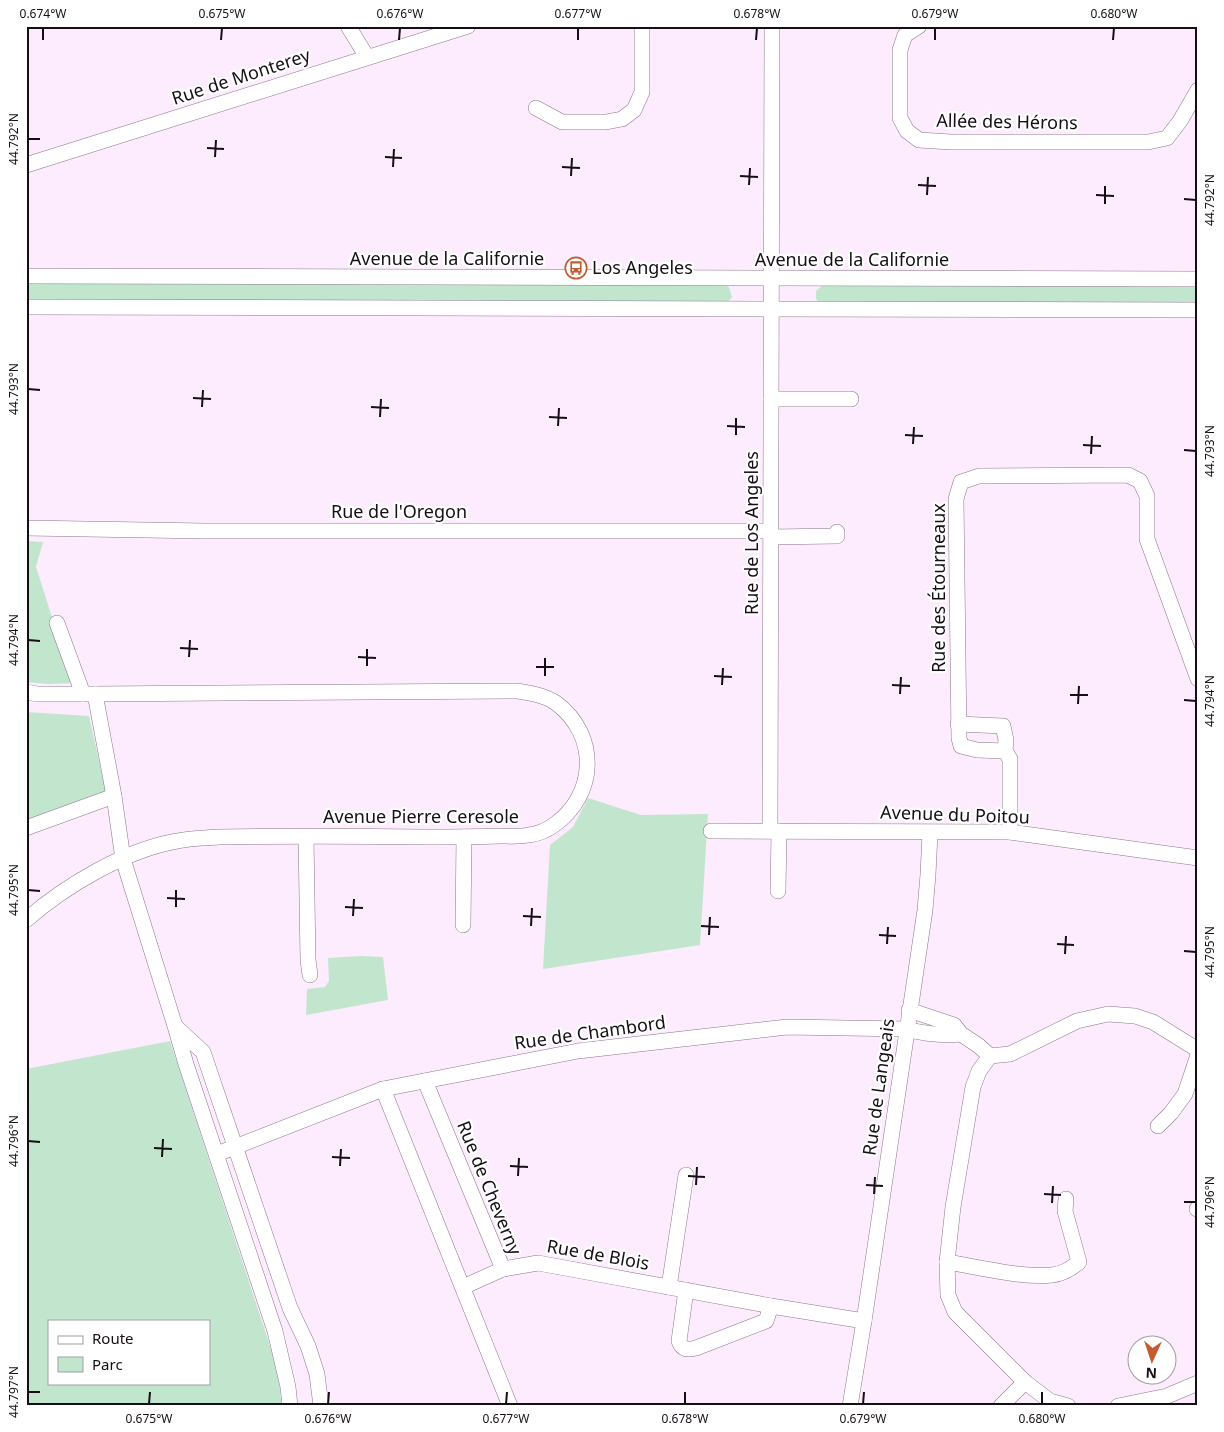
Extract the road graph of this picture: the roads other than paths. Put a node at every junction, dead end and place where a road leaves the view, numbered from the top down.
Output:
1 (348, 26) edge
2 (468, 26) edge
3 (642, 26) edge
4 (772, 26) edge
5 (919, 26) edge
6 (367, 57) junction
7 (1198, 90) edge
8 (536, 108) dead end
9 (26, 165) edge
10 (26, 276) edge
11 (772, 279) junction
12 (1198, 279) edge
13 (26, 307) edge
14 (772, 309) junction
15 (1198, 310) edge
16 (771, 399) junction
17 (851, 399) dead end
18 (26, 528) edge
19 (837, 532) dead end
20 (771, 534) junction
21 (57, 623) dead end
22 (1198, 679) edge
23 (26, 692) edge
24 (89, 694) junction
25 (958, 724) junction
26 (1005, 751) junction
27 (114, 796) junction
28 (26, 828) edge
29 (710, 831) dead end
30 (775, 831) junction
31 (930, 832) junction
32 (1010, 832) junction
33 (306, 837) junction
34 (464, 837) junction
35 (1198, 858) edge
36 (124, 859) junction
37 (778, 891) dead end
38 (26, 920) edge
39 (463, 924) dead end
40 (310, 975) dead end
41 (909, 1010) junction
42 (175, 1026) junction
43 (906, 1029) junction
44 (961, 1034) junction
45 (1198, 1050) edge
46 (1198, 1055) edge
47 (990, 1056) junction
48 (425, 1081) junction
49 (383, 1089) junction
50 (1158, 1126) dead end
51 (236, 1146) junction
52 (217, 1154) junction
53 (686, 1174) dead end
54 (1066, 1199) dead end
55 (947, 1262) junction
56 (502, 1269) junction
57 (463, 1287) junction
58 (669, 1287) junction
59 (686, 1290) junction
60 (771, 1306) junction
61 (864, 1321) junction
62 (297, 1324) junction
63 (275, 1331) junction
64 (1025, 1382) junction
65 (1198, 1383) edge
66 (290, 1406) edge
67 (321, 1406) edge
68 (510, 1406) edge
69 (850, 1406) edge
70 (1001, 1406) edge
71 (1068, 1406) edge
72 (1118, 1406) edge

1 - 6 street
2 - 6 street, Rue de Monterey
3 - 8 street
4 - 11 street, Rue de Los Angeles
5 - 7 street, Allée des Hérons
6 - 9 street, Rue de Monterey
10 - 11 street, Avenue de la Californie
11 - 12 street, Avenue de la Californie
11 - 14 street, Rue de Los Angeles
13 - 14 street
14 - 15 street
14 - 16 street, Rue de Los Angeles
16 - 17 street
16 - 20 street, Rue de Los Angeles
18 - 20 street, Rue de l'Oregon
19 - 20 street, Rue de l'Oregon
20 - 30 street, Rue de Los Angeles
21 - 24 street
22 - 25 street, Rue des Étourneaux
23 - 24 street, Avenue Pierre Ceresole
24 - 27 street
24 - 34 street, Avenue Pierre Ceresole
25 - 26 street, Rue des Étourneaux
25 - 26 street
26 - 32 street
27 - 28 street
27 - 36 street
29 - 30 street, Avenue du Poitou
30 - 31 street, Avenue du Poitou
30 - 37 street, Rue de Los Angeles
31 - 32 street, Avenue du Poitou
31 - 41 street, Rue de Langeais
32 - 35 street, Avenue du Poitou
33 - 34 street, Avenue Pierre Ceresole
33 - 36 street, Avenue Pierre Ceresole
33 - 40 street
34 - 39 street
36 - 38 street, Avenue Pierre Ceresole
36 - 42 street
41 - 43 street, Rue de Langeais
41 - 44 street
42 - 51 street
42 - 52 street
43 - 44 street, Rue de Chambord
43 - 48 street, Rue de Chambord
43 - 61 street, Rue de Langeais
44 - 47 street
45 - 47 street
46 - 50 street
47 - 55 street
48 - 49 street, Rue de Chambord
48 - 56 street, Rue de Cheverny
49 - 51 street, Rue de Chambord
49 - 57 street
51 - 52 street, Rue de Chambord
51 - 62 street
52 - 63 street
53 - 58 street
54 - 55 street
55 - 64 street
56 - 57 street, Rue de Cheverny
56 - 58 street, Rue de Blois
57 - 68 street
58 - 59 street, Rue de Blois
59 - 60 street, Rue de Blois
59 - 60 street
60 - 61 street, Rue de Blois
61 - 69 street, Rue de Langeais
62 - 63 street
62 - 67 street
63 - 66 street
64 - 70 street
64 - 71 street
65 - 72 street

